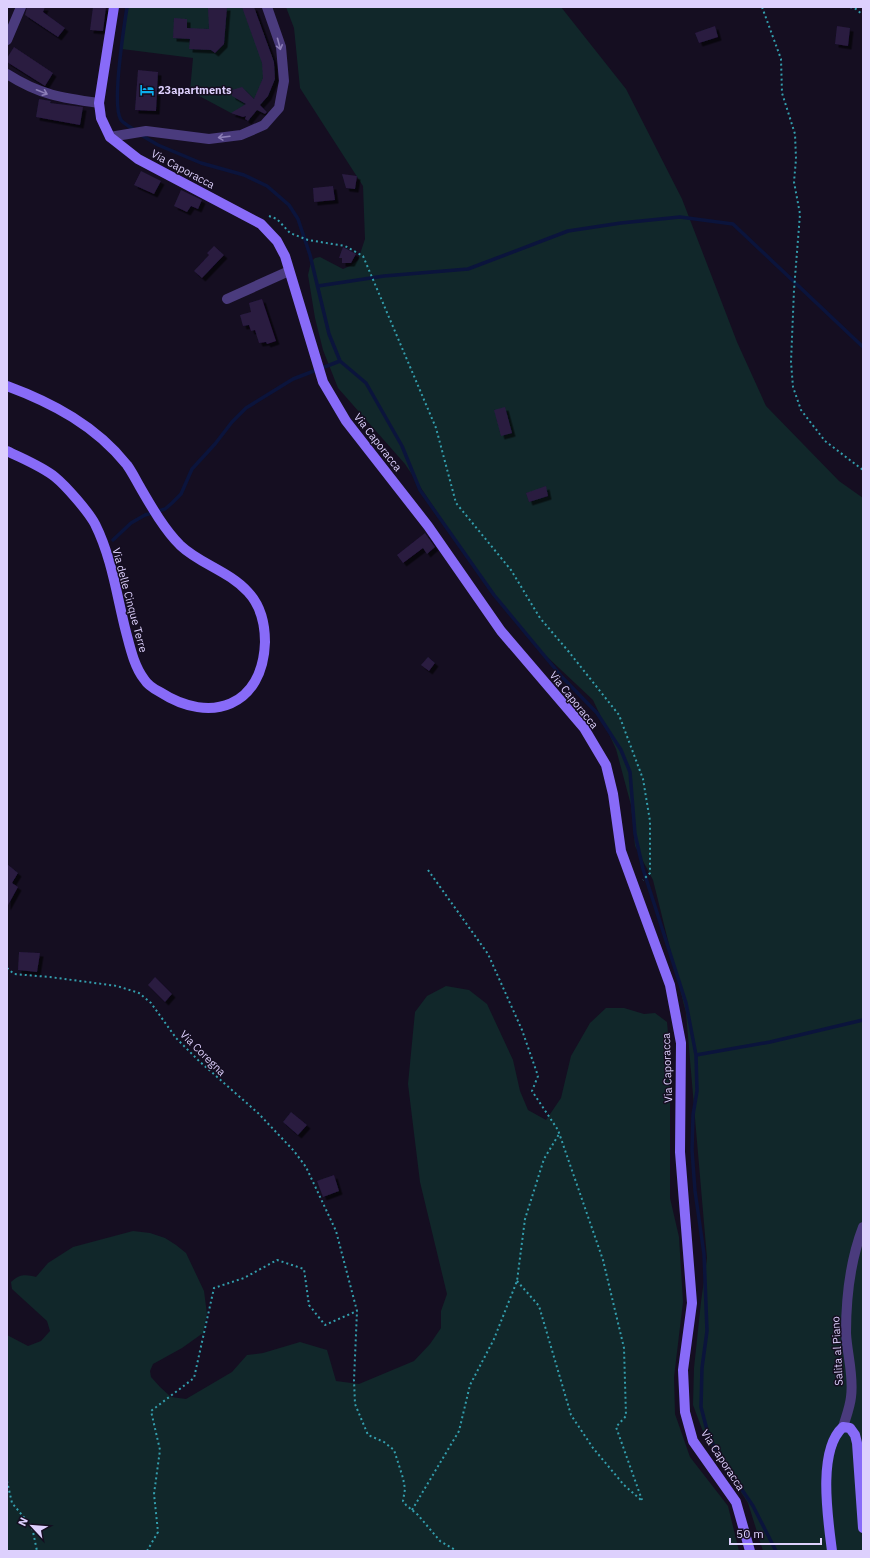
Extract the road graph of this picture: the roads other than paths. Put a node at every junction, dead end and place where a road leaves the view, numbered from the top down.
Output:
1 (21, 7) edge
2 (114, 7) edge
3 (267, 7) edge
4 (7, 40) edge
5 (7, 74) edge
6 (99, 103) junction
7 (110, 137) junction
8 (289, 271) junction
9 (227, 299) dead end
10 (7, 386) edge
11 (7, 451) edge
12 (863, 1227) edge
13 (843, 1427) junction
14 (863, 1528) edge
15 (750, 1551) edge
16 (832, 1551) edge

1 - 4 street
2 - 6 street, Via Caporacca
3 -> 7 street
5 -> 6 street
6 - 7 street, Via Caporacca
7 - 8 street, Via Caporacca
8 - 9 street
8 - 15 street, Via Caporacca
10 - 11 street, Via delle Cinque Terre
12 - 13 street, Salita al Piano
13 - 14 street
13 - 16 street

